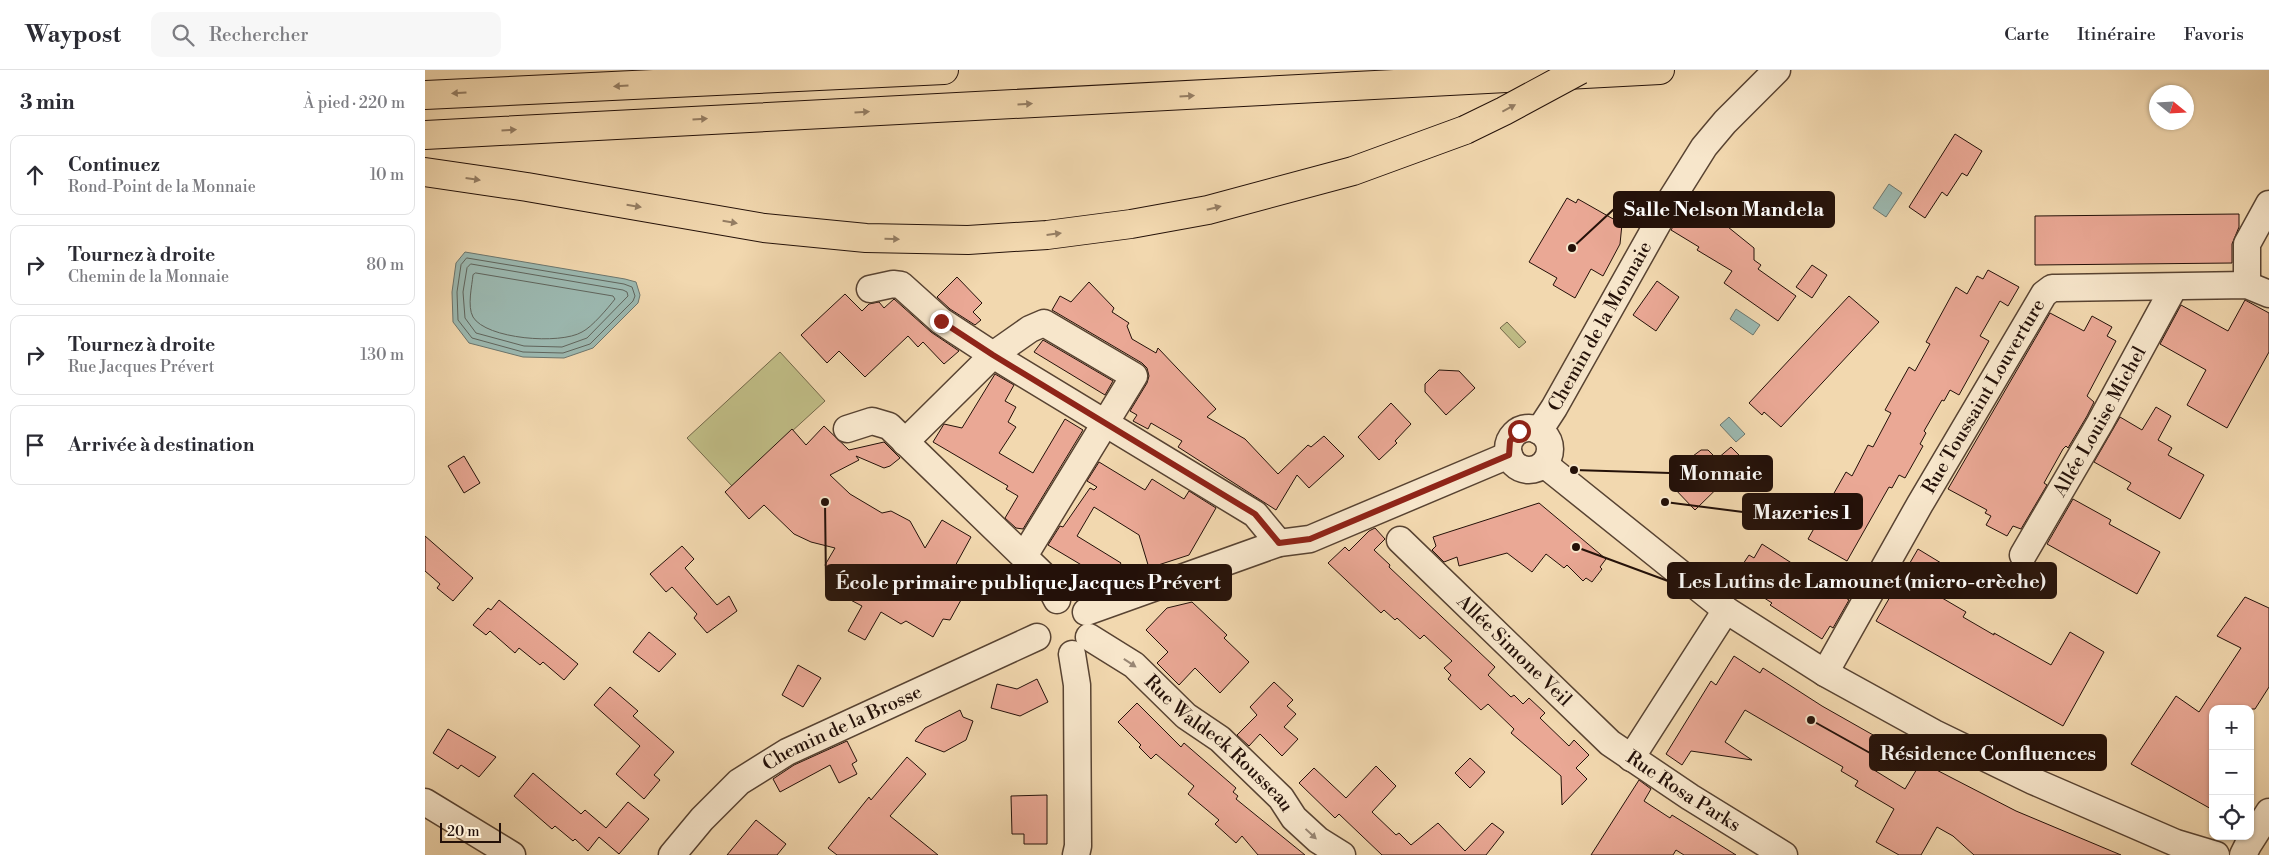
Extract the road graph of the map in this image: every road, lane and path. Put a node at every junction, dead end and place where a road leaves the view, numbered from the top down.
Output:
1 (785, 70) edge
2 (944, 70) edge
3 (1580, 70) edge
4 (1660, 70) edge
5 (1777, 70) edge
6 (757, 80) junction
7 (425, 95) edge
8 (425, 135) edge
9 (425, 172) edge
10 (2269, 204) edge
11 (2174, 287) junction
12 (870, 289) dead end
13 (2258, 290) edge
14 (993, 355) junction
15 (1105, 423) junction
16 (847, 429) dead end
17 (1539, 431) junction
18 (905, 442) junction
19 (1509, 455) junction
20 (1544, 464) junction
21 (1401, 540) dead end
22 (1279, 543) junction
23 (2023, 555) dead end
24 (1024, 556) junction
25 (1057, 600) junction
26 (1726, 610) junction
27 (1082, 634) junction
28 (1037, 637) junction
29 (1825, 672) junction
30 (1631, 758) junction
31 (425, 802) edge
32 (2269, 812) edge
33 (2174, 849) edge
34 (512, 855) edge
35 (672, 855) edge
36 (1076, 855) edge
37 (1342, 855) edge
38 (1784, 855) edge
39 (2216, 855) edge
40 (2243, 855) edge

1 - 6 highway
2 - 6 highway
9 -> 3 highway, bridge
8 -> 4 highway
5 - 17 street, Chemin de la Monnaie
6 -> 7 highway
10 - 13 street
11 - 13 street, Rue Toussaint Louverture
11 - 23 street, Allée Louise Michel
11 - 29 street, Rue Toussaint Louverture
12 - 14 street
14 - 15 street
14 - 15 street
14 - 18 street
15 - 22 street
15 - 24 street
16 - 18 street
17 - 19 street
17 - 20 street
18 - 24 street
19 - 20 street
19 - 22 street
20 - 26 street
21 - 30 street, Allée Simone Veil
22 - 27 street
24 - 25 street
25 - 27 street
25 - 28 street
26 - 29 street
26 - 30 street, Rue Rosa Parks
27 - 28 street
27 - 36 street
27 -> 37 street, Rue Waldeck Rousseau
28 - 35 street, Chemin de la Brosse
29 - 33 street
30 - 38 street, Rue Rosa Parks
31 - 34 street
32 - 40 street
33 - 39 street

